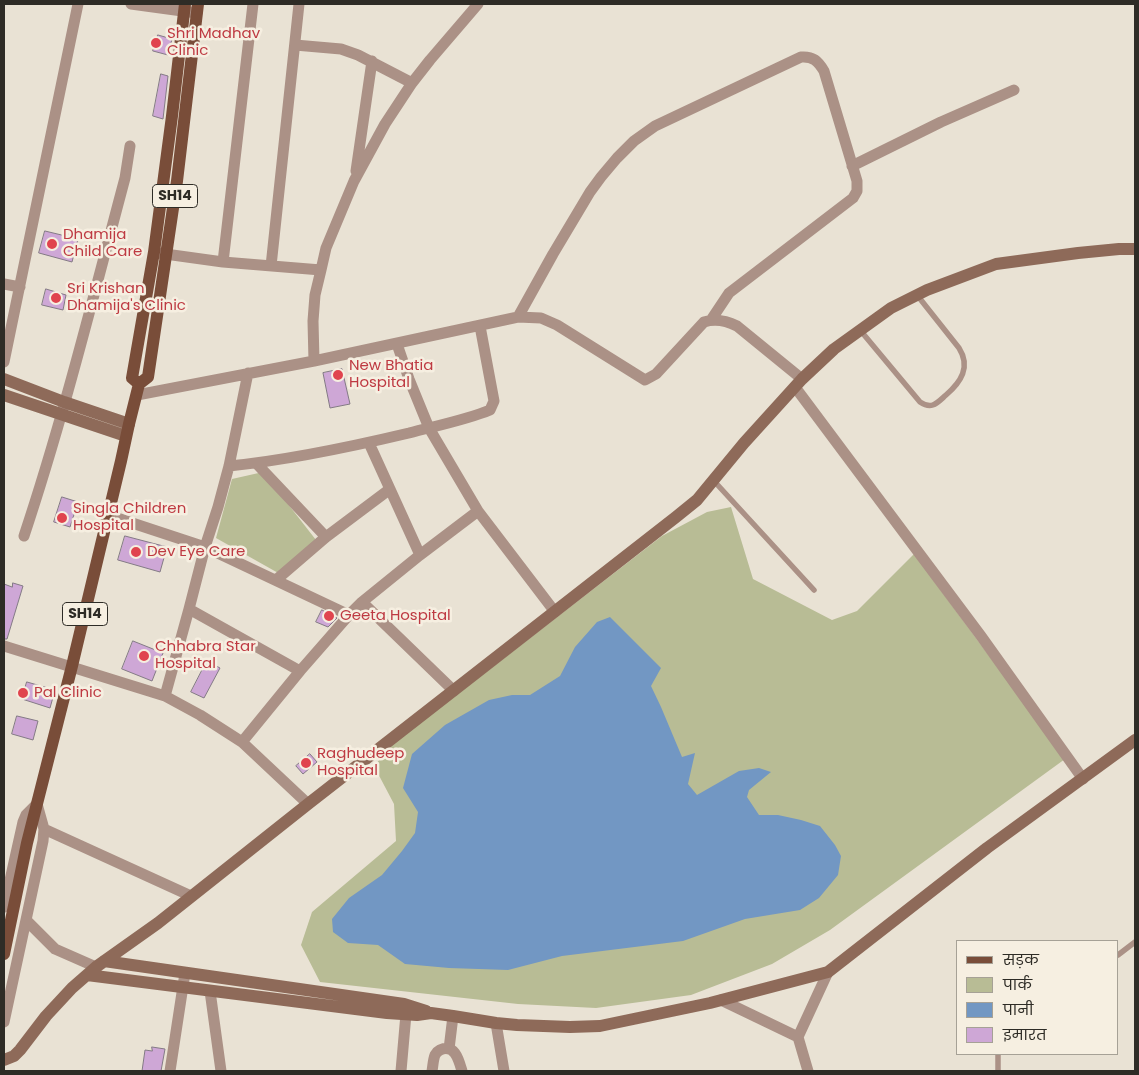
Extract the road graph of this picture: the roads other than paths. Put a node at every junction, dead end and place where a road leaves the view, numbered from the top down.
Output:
1 (78, 4) edge
2 (131, 4) edge
3 (253, 4) edge
4 (299, 4) edge
5 (473, 5) edge
6 (191, 8) edge
7 (294, 45) junction
8 (372, 61) junction
9 (412, 83) junction
10 (1014, 90) dead end
11 (130, 146) dead end
12 (852, 166) junction
13 (354, 181) junction
14 (1135, 249) edge
15 (160, 253) junction
16 (223, 262) junction
17 (271, 266) junction
18 (321, 270) junction
19 (4, 284) edge
20 (20, 287) junction
21 (917, 295) junction
22 (518, 317) junction
23 (711, 320) junction
24 (480, 326) junction
25 (860, 330) junction
26 (398, 344) junction
27 (314, 361) junction
28 (4, 362) edge
29 (248, 373) junction
30 (4, 379) edge
31 (799, 383) junction
32 (138, 390) junction
33 (4, 395) edge
34 (63, 408) junction
35 (429, 428) junction
36 (128, 430) junction
37 (369, 442) junction
38 (256, 463) junction
39 (230, 466) junction
40 (714, 481) junction
41 (390, 489) junction
42 (478, 511) junction
43 (108, 515) junction
44 (24, 536) dead end
45 (326, 537) junction
46 (205, 547) junction
47 (420, 555) junction
48 (276, 580) junction
49 (814, 590) dead end
50 (362, 602) junction
51 (189, 608) junction
52 (555, 612) junction
53 (349, 615) junction
54 (4, 646) edge
55 (72, 666) junction
56 (300, 671) junction
57 (454, 691) junction
58 (165, 696) junction
59 (1135, 740) edge
60 (242, 742) junction
61 (1083, 779) junction
62 (37, 804) junction
63 (308, 804) junction
64 (44, 829) junction
65 (191, 896) junction
66 (4, 905) edge
67 (26, 920) junction
68 (1135, 942) edge
69 (4, 954) edge
70 (1119, 954) edge
71 (95, 968) junction
72 (828, 972) junction
73 (185, 973) junction
74 (183, 987) junction
75 (210, 991) junction
76 (721, 1000) junction
77 (431, 1013) junction
78 (406, 1014) junction
79 (453, 1016) junction
80 (4, 1022) edge
81 (496, 1023) junction
82 (798, 1038) junction
83 (450, 1049) junction
84 (998, 1055) edge
85 (4, 1060) edge
86 (170, 1071) edge
87 (221, 1071) edge
88 (401, 1071) edge
89 (432, 1071) edge
90 (462, 1071) edge
91 (504, 1071) edge
92 (808, 1071) edge
93 (998, 1071) edge

1 - 20 street
2 - 6 street
3 - 16 street
4 - 7 street
5 - 9 street
6 - 15 main road, SH14
7 - 8 street
7 - 17 street
8 - 9 street
8 - 13 street
9 - 13 street
10 - 12 street
11 - 34 street
12 - 22 street
12 - 23 street
13 - 18 street
14 - 21 street
15 - 16 street
15 - 32 main road, SH14
16 - 17 street
17 - 18 street
18 - 27 street
19 - 20 street
20 - 28 street
21 - 25 street
21 - 25 lane
22 - 23 street
22 - 24 street
23 - 31 street
24 - 26 street
24 - 35 street
25 - 31 street
26 - 27 street
26 - 35 street
27 - 29 street
29 - 32 street
29 - 39 street
30 - 34 street
31 - 40 street
31 - 61 street
32 - 36 main road, SH14
33 - 34 street
34 - 36 street
34 - 44 street
35 - 37 street
35 - 42 street
36 - 43 main road, SH14
37 - 38 street
37 - 41 street
38 - 39 street
38 - 45 street
39 - 46 street
40 - 49 lane
40 - 52 street
41 - 45 street
41 - 47 street
42 - 47 street
42 - 52 street
43 - 46 street
43 - 55 main road, SH14
45 - 48 street
46 - 48 street
46 - 51 street
47 - 50 street
48 - 53 street
50 - 53 street
50 - 57 street
51 - 56 street
51 - 58 street
52 - 57 street
53 - 56 street
54 - 55 street
55 - 58 street
55 - 62 main road, SH14
56 - 60 street
57 - 63 street
58 - 60 street
59 - 61 street
60 - 63 street
61 - 72 street
62 - 64 street
62 - 66 street
62 - 69 main road, SH14
63 - 65 street
64 - 65 street
64 - 67 street
65 - 71 street
67 - 71 street
67 - 80 street
68 - 70 lane
71 - 73 street
71 - 74 street
71 - 85 street
72 - 76 street
72 - 82 street
73 - 74 street
73 - 77 street
74 - 75 street
74 - 86 street
75 - 78 street
75 - 87 street
76 - 81 street
76 - 82 street
77 - 78 street
77 - 79 street
78 - 88 street
79 - 81 street
79 - 83 street
81 - 91 street
82 - 92 street
83 - 89 street
83 - 90 street
84 - 93 lane

